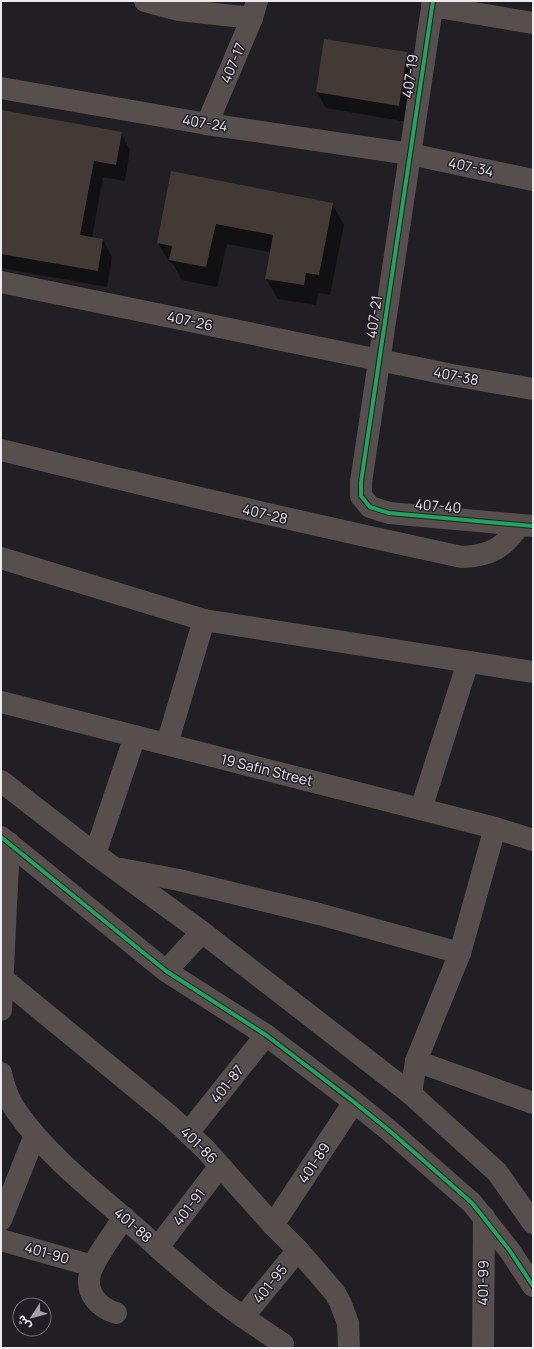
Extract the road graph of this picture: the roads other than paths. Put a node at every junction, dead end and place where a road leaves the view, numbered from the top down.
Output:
1 (145, 1) edge
2 (432, 3) edge
3 (254, 9) edge
4 (533, 23) edge
5 (1, 88) edge
6 (207, 124) junction
7 (410, 154) junction
8 (533, 180) edge
9 (1, 282) edge
10 (379, 360) junction
11 (533, 389) edge
12 (1, 450) edge
13 (361, 482) joint
14 (526, 525) edge
15 (1, 558) edge
16 (204, 620) junction
17 (468, 662) junction
18 (533, 672) edge
19 (1, 702) edge
20 (135, 736) junction
21 (167, 744) junction
22 (1, 781) edge
23 (421, 809) junction
24 (495, 828) junction
25 (5, 840) edge
26 (533, 840) edge
27 (95, 854) junction
28 (114, 867) junction
29 (202, 932) junction
30 (460, 953) junction
31 (166, 971) junction
32 (2, 978) junction
33 (1, 1010) edge
34 (266, 1035) junction
35 (416, 1061) junction
36 (2, 1082) edge
37 (411, 1094) junction
38 (354, 1102) junction
39 (533, 1103) edge
40 (188, 1133) junction
41 (35, 1135) junction
42 (220, 1166) junction
43 (124, 1217) junction
44 (484, 1217) junction
45 (1, 1220) edge
46 (533, 1223) edge
47 (273, 1225) junction
48 (1, 1240) edge
49 (158, 1247) junction
50 (298, 1250) junction
51 (93, 1266) junction
52 (533, 1286) edge
53 (116, 1313) dead end
54 (243, 1317) junction
55 (283, 1344) dead end
56 (349, 1348) edge
57 (483, 1348) edge

1 - 3 street
2 - 4 street
2 - 7 street, 407-19
3 - 6 street, 407-17
5 - 6 street, 407-24
6 - 7 street, 407-24
7 - 8 street, 407-34
7 - 10 street, 407-21
9 - 10 street, 407-26
10 - 11 street, 407-38
10 - 13 street, 407-21
12 - 14 street, 407-28
13 - 14 street, 407-40
15 - 16 street
16 - 17 street
16 - 21 street
17 - 18 street
17 - 23 street
19 - 20 street, 19 Safin Street
20 - 21 street, 19 Safin Street
20 - 27 street
21 - 23 street, 19 Safin Street
22 - 27 street
23 - 24 street, 19 Safin Street
24 - 26 street, 19 Safin Street
24 - 30 street
25 - 31 street
25 - 32 street
27 - 28 street
28 - 29 street
28 - 30 street
29 - 31 street
29 - 37 street
30 - 35 street
31 - 34 street
32 - 33 street
32 - 40 street, 401-86
34 - 38 street
34 - 40 street, 401-87
35 - 37 street
35 - 39 street
36 - 41 street, 401-88
37 - 46 street
38 - 44 street
38 - 47 street, 401-89
40 - 42 street, 401-86
41 - 43 street, 401-88
41 - 45 street
42 - 47 street, 401-86
42 - 49 street, 401-91
43 - 49 street, 401-88
43 - 51 street
44 - 52 street
44 - 57 street, 401-99
47 - 50 street, 401-86
48 - 51 street, 401-90
49 - 54 street, 401-88
50 - 54 street, 401-95
50 - 56 street, 401-86
51 - 53 street
54 - 55 street, 401-88

